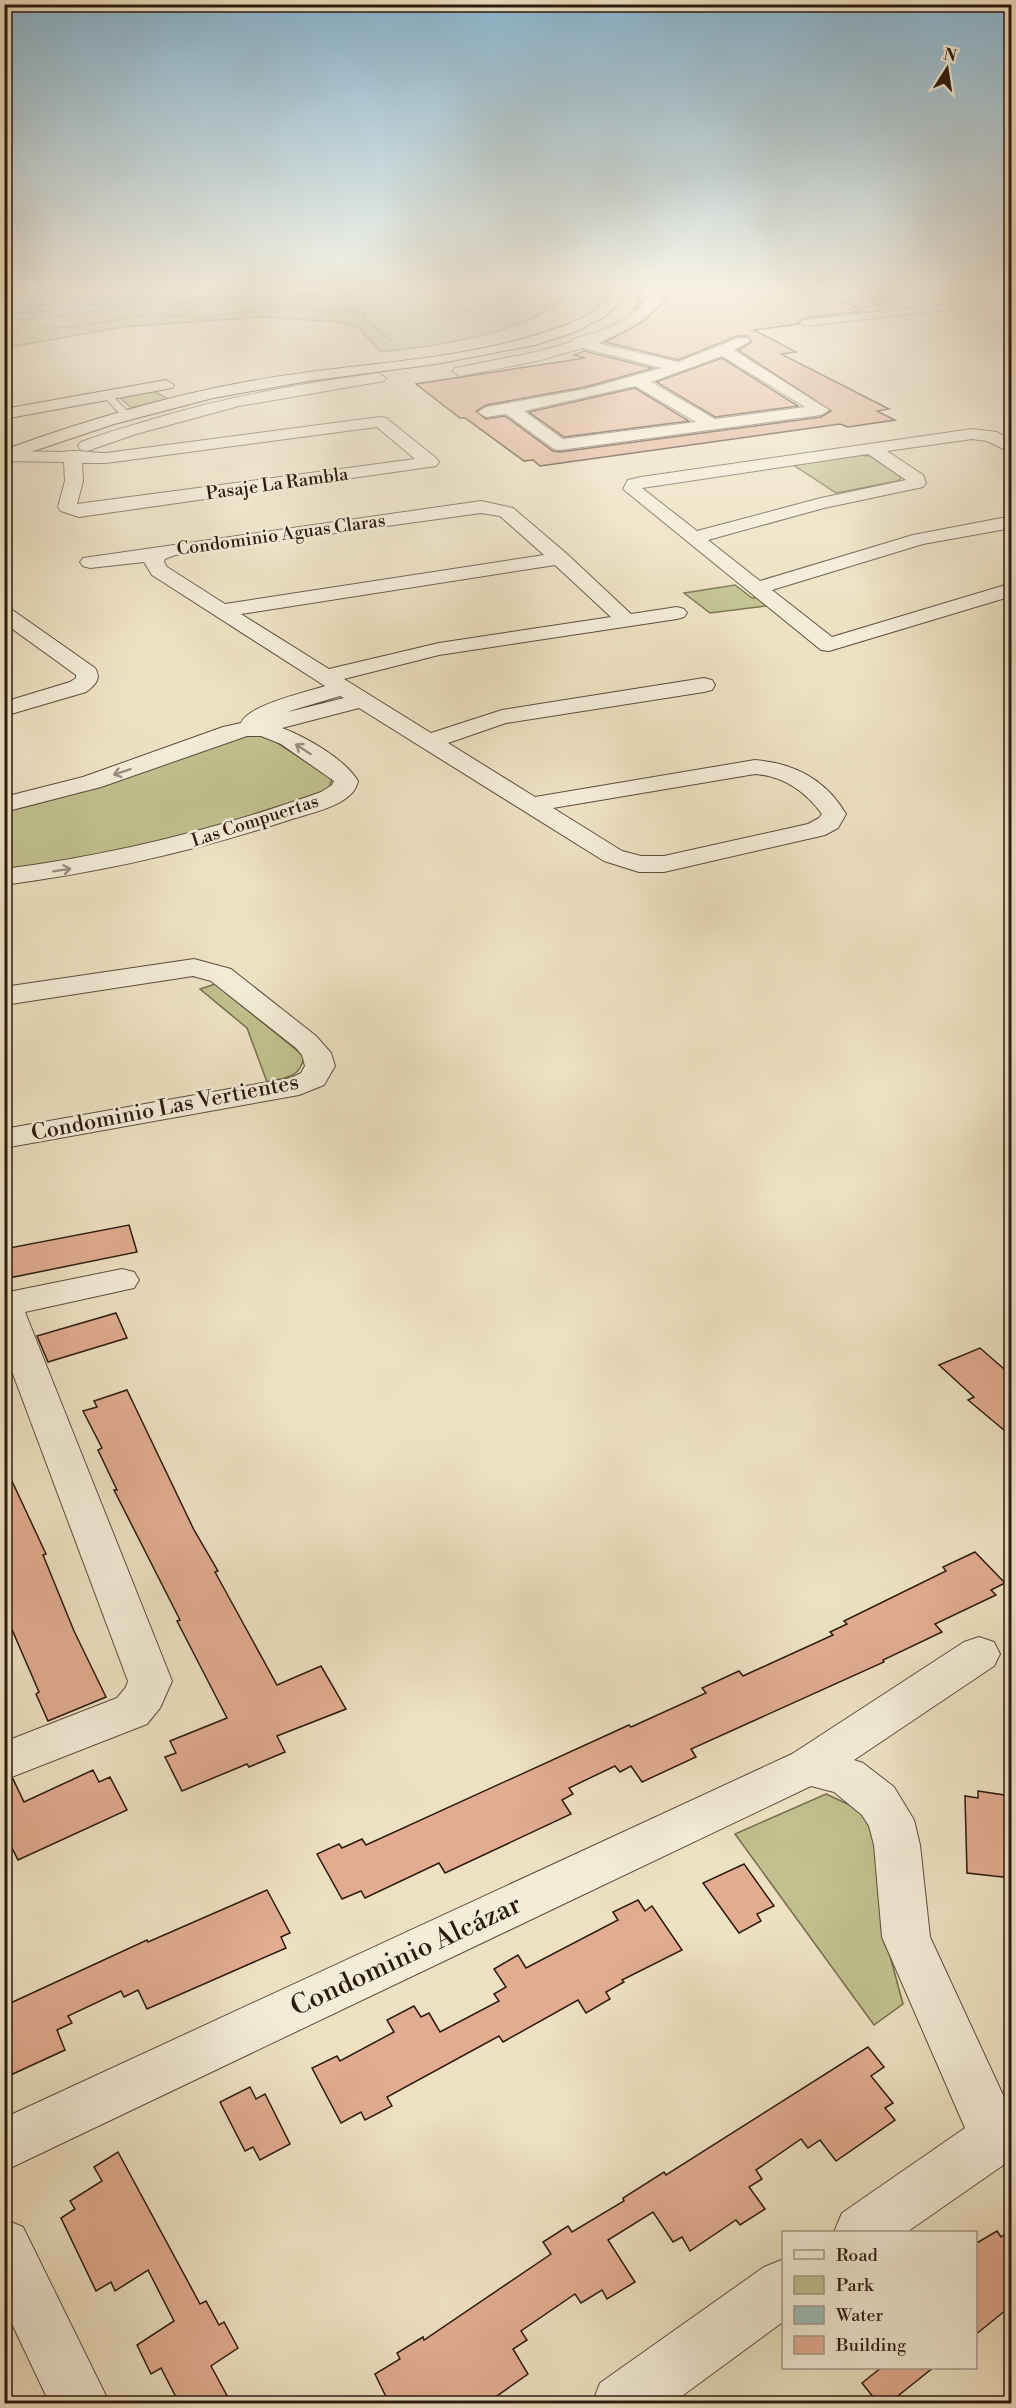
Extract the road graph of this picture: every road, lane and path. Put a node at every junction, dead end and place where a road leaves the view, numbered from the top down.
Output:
1 (58, 403) edge
2 (115, 403) edge
3 (171, 403) edge
4 (225, 403) edge
5 (537, 403) edge
6 (676, 403) edge
7 (810, 403) edge
8 (510, 409) junction
9 (486, 412) dead end
10 (4, 414) edge
11 (126, 415) junction
12 (711, 424) junction
13 (1011, 447) edge
14 (872, 448) junction
15 (69, 455) junction
16 (5, 456) edge
17 (1011, 522) edge
18 (694, 538) junction
19 (157, 555) junction
20 (557, 555) junction
21 (90, 562) dead end
22 (758, 588) junction
23 (1011, 589) edge
24 (222, 611) junction
25 (677, 613) dead end
26 (625, 619) junction
27 (8, 620) edge
28 (683, 669) dead end
29 (344, 689) junction
30 (4, 709) edge
31 (255, 728) junction
32 (429, 742) junction
33 (4, 805) edge
34 (530, 805) junction
35 (4, 878) edge
36 (4, 996) edge
37 (4, 1138) edge
38 (122, 1281) dead end
39 (5, 1305) edge
40 (978, 1654) dead end
41 (4, 1762) edge
42 (808, 1767) junction
43 (1004, 2135) edge
44 (4, 2145) edge
45 (862, 2231) edge
46 (4, 2246) edge
47 (782, 2288) edge
48 (81, 2403) edge
49 (621, 2403) edge

1 - 10 street
2 - 11 lane
3 - 11 street
4 - 15 street
5 - 8 street
6 - 12 street
7 - 12 street
8 - 9 street
8 - 12 street
11 - 16 street
13 - 14 street
14 - 18 street
14 - 18 street
15 - 15 street, Pasaje La Rambla
15 - 16 street
17 - 22 street
18 - 22 street
19 - 20 street, Condominio Aguas Claras
19 - 21 street
19 - 24 street, Condominio Aguas Claras
20 - 24 street
20 - 26 street, Condominio Aguas Claras
22 - 23 street
24 - 29 street, Condominio Aguas Claras
25 - 26 street
26 - 29 street
27 - 30 street
28 - 32 street
29 - 31 street
29 - 32 street, Condominio Aguas Claras
31 -> 33 street, Las Compuertas
35 -> 31 street, Las Compuertas
32 - 34 street, Condominio Aguas Claras
34 - 34 street, Condominio Aguas Claras
36 - 37 street, Condominio Las Vertientes
38 - 39 street
39 - 41 street
40 - 42 street, Condominio Alcázar
42 - 43 street
42 - 44 street, Condominio Alcázar
43 - 45 street
46 - 48 street
47 - 49 street

